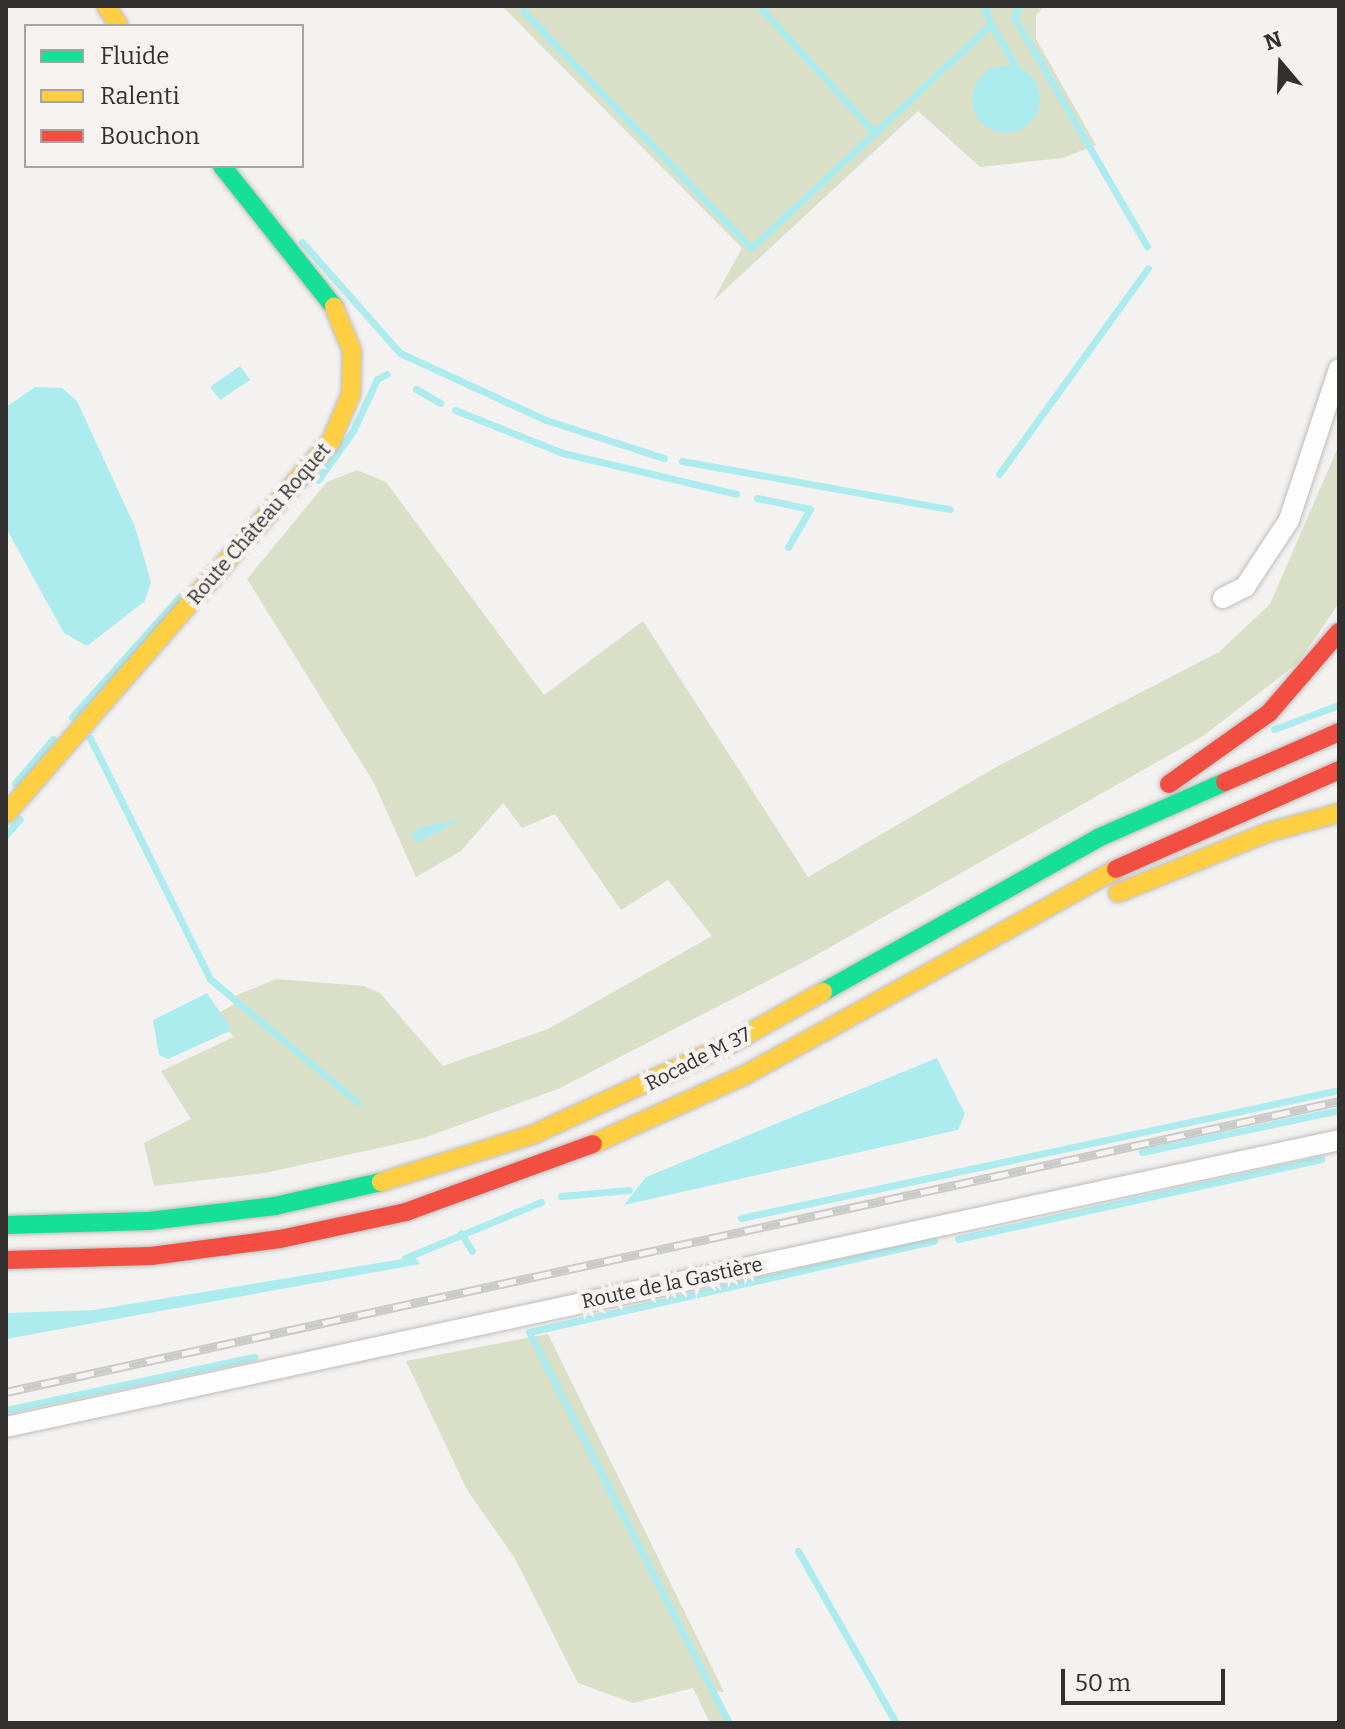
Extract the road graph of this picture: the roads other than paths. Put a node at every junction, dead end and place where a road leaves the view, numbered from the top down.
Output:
1 (106, 6) edge
2 (118, 24) edge
3 (224, 168) edge
4 (1339, 369) edge
5 (1223, 598) dead end
6 (1339, 632) edge
7 (1339, 732) edge
8 (1339, 770) edge
9 (1339, 813) edge
10 (6, 814) edge
11 (1039, 869) junction
12 (984, 939) junction
13 (1339, 1140) edge
14 (6, 1225) edge
15 (6, 1260) edge
16 (6, 1427) edge

1 - 2 main road
3 - 10 main road, Route Château Roquet
4 - 5 street
6 - 11 main road
7 - 11 main road, Rocade M 37
8 - 12 main road, Rocade M 37
9 - 12 main road
11 - 14 main road, Rocade M 37
12 - 15 main road, Rocade M 37
13 - 16 street, Route de la Gastière

